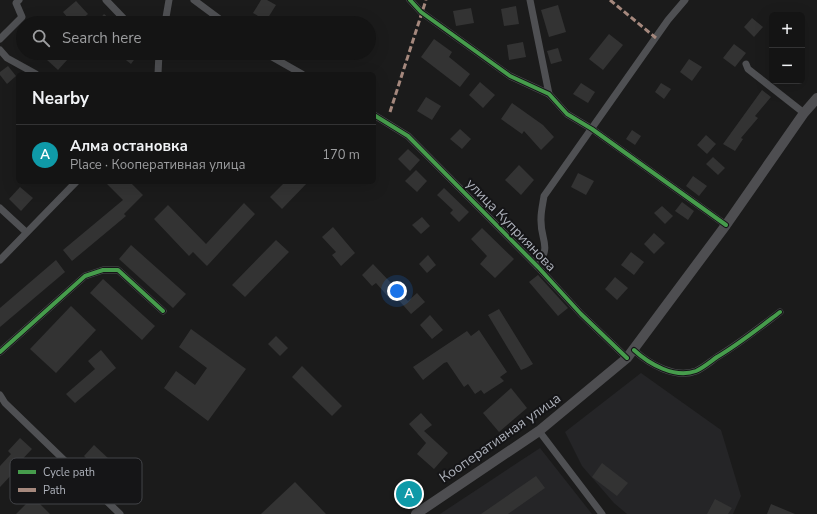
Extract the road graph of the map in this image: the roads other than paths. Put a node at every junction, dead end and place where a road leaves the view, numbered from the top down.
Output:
1 (19, 0) edge
2 (106, 0) edge
3 (169, 0) edge
4 (194, 0) edge
5 (410, 0) edge
6 (530, 0) edge
7 (685, 0) edge
8 (22, 16) edge
9 (121, 16) edge
10 (166, 16) edge
11 (215, 16) edge
12 (16, 23) edge
13 (0, 38) edge
14 (0, 50) edge
15 (158, 60) edge
16 (277, 60) edge
17 (746, 64) dead end
18 (32, 72) edge
19 (158, 72) edge
20 (298, 72) edge
21 (549, 94) junction
22 (817, 98) edge
23 (804, 113) junction
24 (376, 116) edge
25 (592, 129) junction
26 (74, 184) edge
27 (0, 208) edge
28 (726, 225) junction
29 (26, 232) junction
30 (0, 260) edge
31 (538, 267) junction
32 (163, 311) dead end
33 (780, 312) dead end
34 (0, 352) edge
35 (631, 354) junction
36 (0, 395) edge
37 (539, 431) junction
38 (62, 458) edge
39 (110, 504) edge
40 (120, 514) edge
41 (416, 514) edge
42 (602, 514) edge

1 - 8 street
2 - 9 street
3 - 10 street
4 - 11 street
5 - 21 street
6 - 21 street
7 - 25 street
12 - 13 street
14 - 18 street
15 - 19 street
16 - 20 street
17 - 23 street
21 - 25 street
22 - 23 main road, Кооперативная улица
23 - 28 main road, Кооперативная улица
24 - 31 street, улица Куприянова
25 - 28 street
25 - 31 street
26 - 29 street
27 - 29 street
28 - 35 main road, Кооперативная улица
29 - 30 street
31 - 35 street, улица Куприянова
32 - 34 street
33 - 35 street, улица Куприянова
35 - 37 main road, Кооперативная улица
36 - 38 street
37 - 41 main road, Кооперативная улица
37 - 42 street
39 - 40 street

